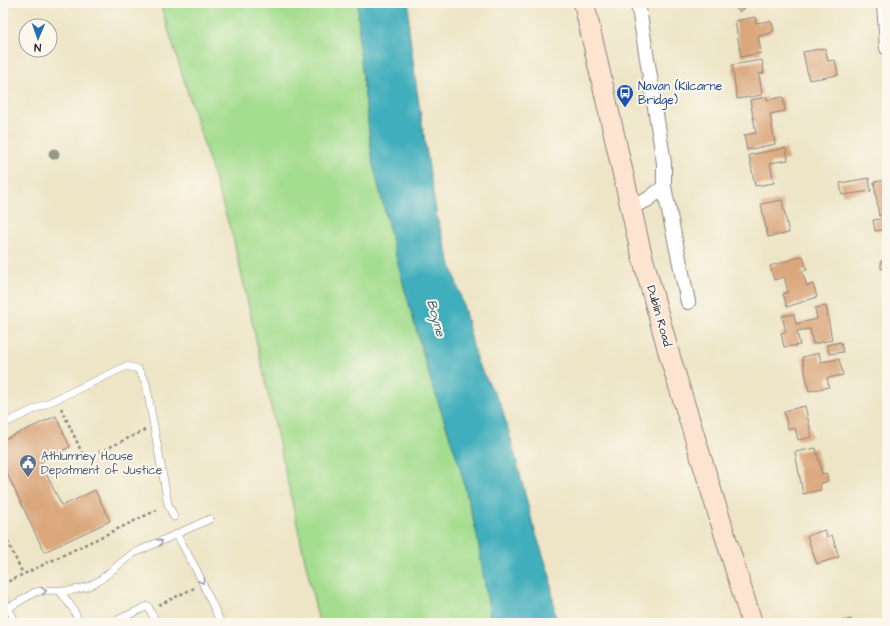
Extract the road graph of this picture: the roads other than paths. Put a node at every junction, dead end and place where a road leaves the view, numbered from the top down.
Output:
1 (584, 3) edge
2 (638, 3) edge
3 (884, 3) edge
4 (887, 48) edge
5 (664, 187) junction
6 (630, 207) junction
7 (688, 302) dead end
8 (3, 424) edge
9 (174, 517) dead end
10 (210, 519) dead end
11 (177, 535) junction
12 (60, 591) junction
13 (3, 597) edge
14 (10, 607) junction
15 (16, 623) edge
16 (80, 623) edge
17 (111, 623) edge
18 (156, 623) edge
19 (221, 623) edge
20 (752, 623) edge

1 - 6 main road, Dublin Road
2 - 5 street
3 - 4 street
5 - 6 street
5 - 7 street
6 - 20 main road, Dublin Road
8 - 9 lane
10 - 11 lane
12 -> 11 lane
11 -> 19 lane
14 -> 12 lane
12 - 16 lane
13 - 14 lane
14 - 15 lane
17 - 18 lane

